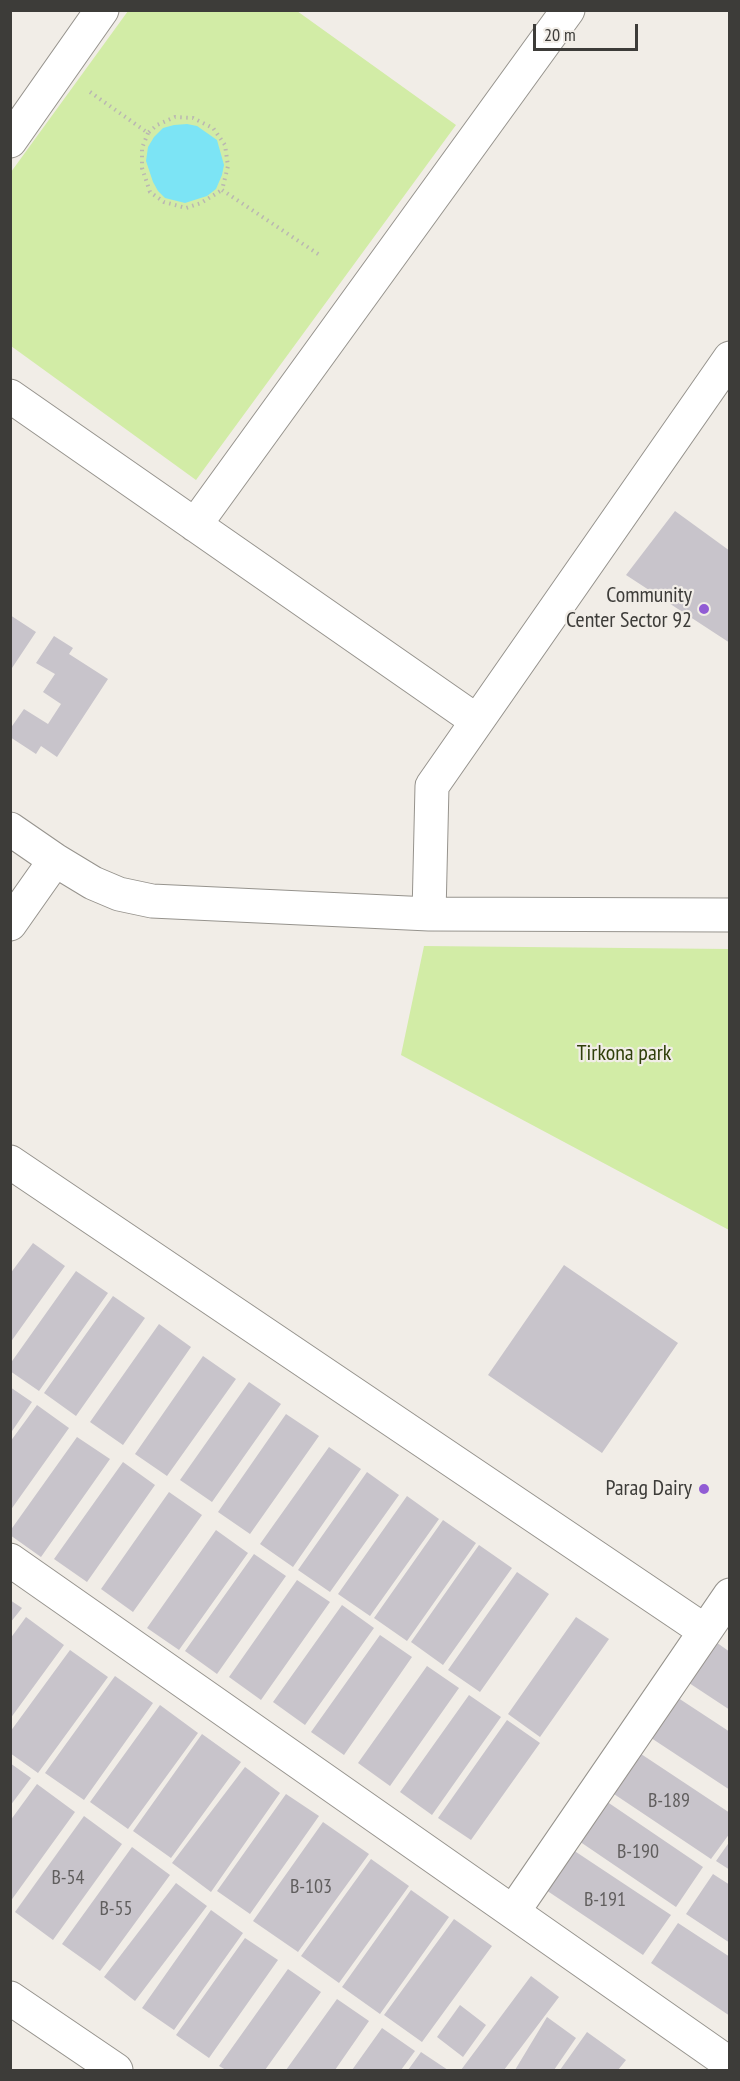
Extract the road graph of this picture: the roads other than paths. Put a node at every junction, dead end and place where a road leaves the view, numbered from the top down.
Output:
1 (102, 10) edge
2 (568, 10) edge
3 (10, 141) edge
4 (727, 366) edge
5 (10, 396) edge
6 (195, 525) junction
7 (477, 721) junction
8 (10, 829) edge
9 (55, 860) junction
10 (429, 914) junction
11 (729, 915) edge
12 (10, 924) edge
13 (10, 1162) edge
14 (10, 1560) edge
15 (729, 1595) edge
16 (705, 1631) junction
17 (513, 1912) junction
18 (10, 1998) edge
19 (729, 2064) edge
20 (116, 2070) edge

1 - 3 street
2 - 6 street
4 - 7 street
5 - 6 street
6 - 7 street
7 - 10 street
8 - 9 street
9 - 10 street
9 - 12 street
10 - 11 street
13 - 16 street
14 - 17 street
15 - 16 street
16 - 17 street
17 - 19 street
18 - 20 street

